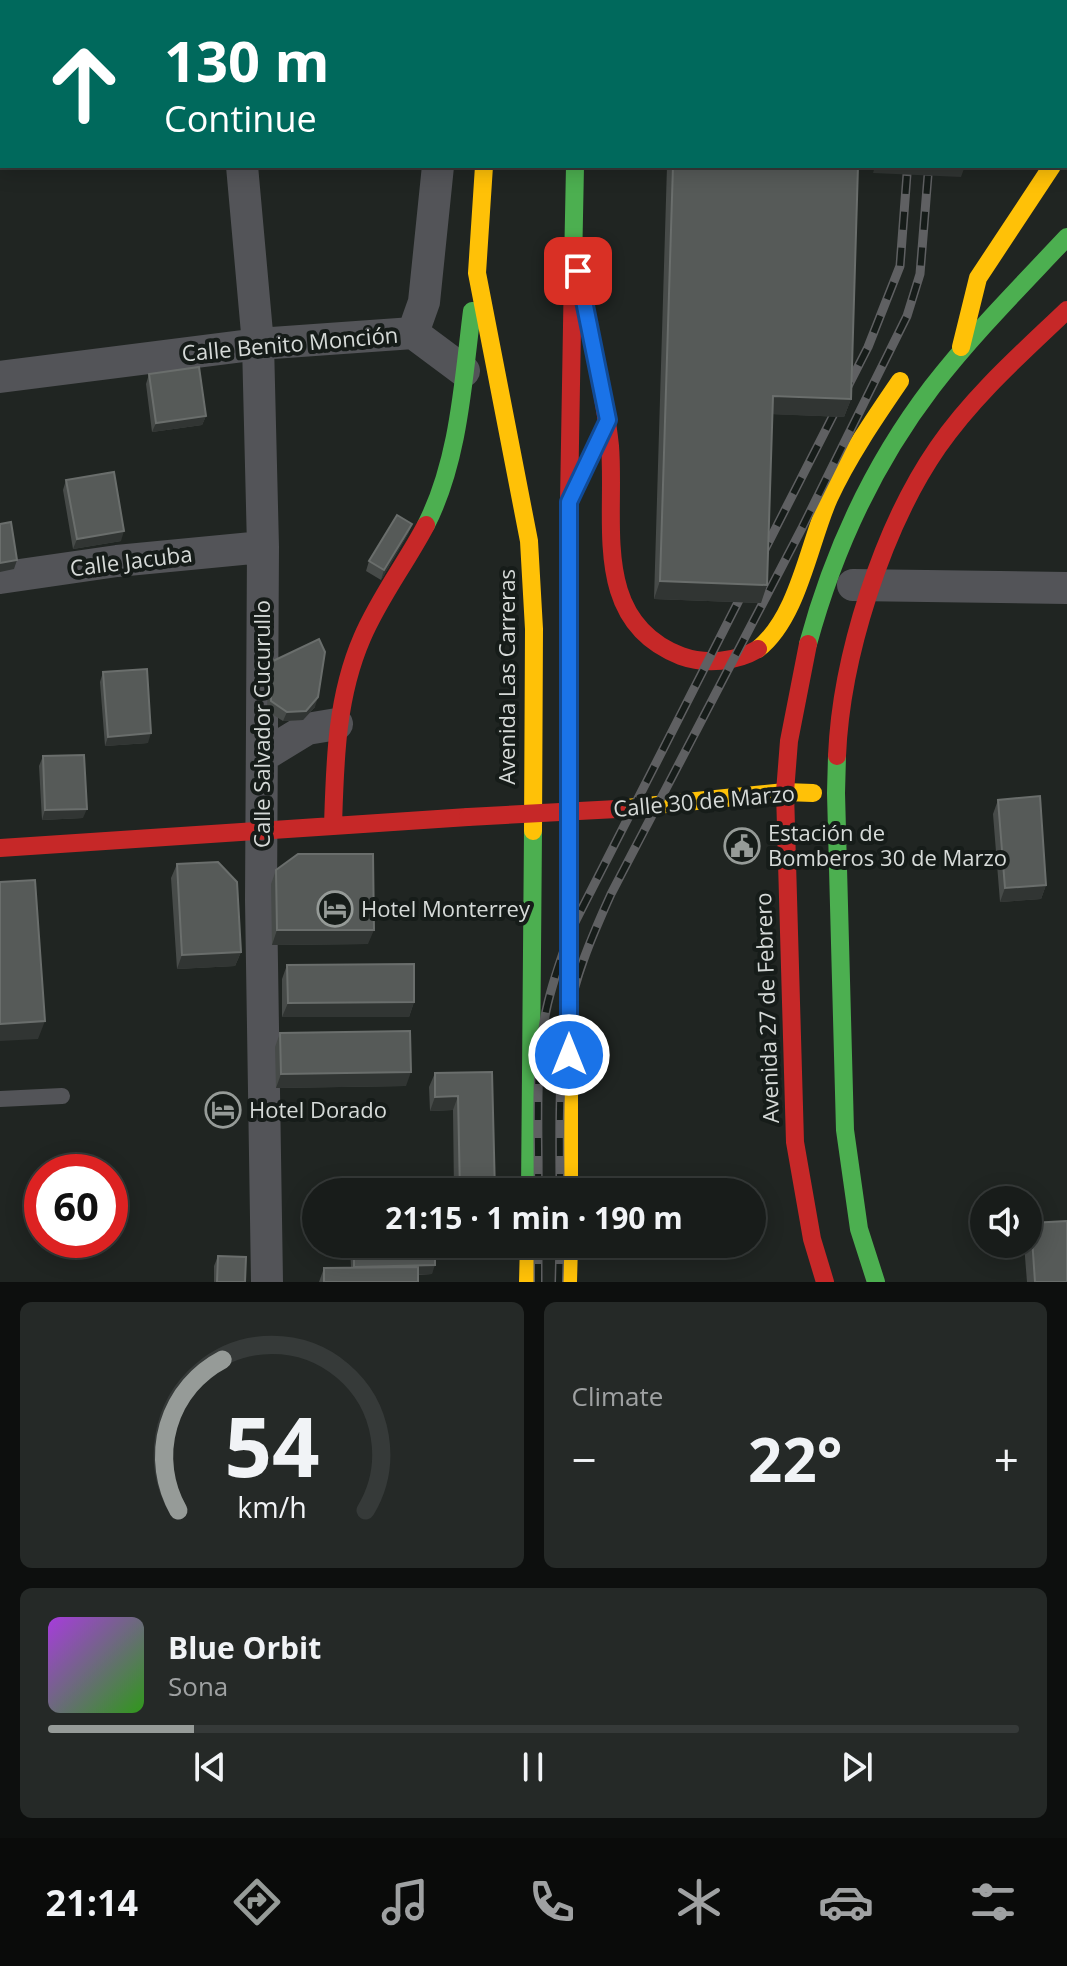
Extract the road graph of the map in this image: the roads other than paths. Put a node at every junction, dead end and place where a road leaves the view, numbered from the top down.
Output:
1 (242, 168) edge
2 (438, 168) edge
3 (484, 168) edge
4 (575, 168) edge
5 (1051, 168) edge
6 (1067, 237) edge
7 (573, 244) junction
8 (477, 273) junction
9 (978, 278) junction
10 (1067, 310) edge
11 (949, 316) dead end
12 (413, 333) junction
13 (258, 344) junction
14 (974, 369) junction
15 (464, 371) junction
16 (0, 377) edge
17 (608, 420) junction
18 (569, 502) junction
19 (263, 547) junction
20 (0, 578) edge
21 (826, 583) junction
22 (871, 586) junction
23 (1067, 588) edge
24 (337, 724) junction
25 (263, 756) junction
26 (785, 792) junction
27 (836, 793) junction
28 (333, 826) junction
29 (261, 831) junction
30 (0, 848) edge
31 (62, 1096) dead end
32 (0, 1099) edge
33 (530, 1178) edge
34 (569, 1178) edge
35 (529, 1258) edge
36 (569, 1258) edge
37 (267, 1282) edge
38 (528, 1282) edge
39 (568, 1282) edge
40 (825, 1282) edge
41 (876, 1282) edge

1 - 13 street, Calle Salvador Cucurullo
2 - 12 street, Calle Benito Monción
3 - 8 main road, Avenida Las Carreras
4 - 7 main road
5 - 9 main road
6 - 14 main road, Avenida 27 de Febrero
7 - 17 main road
7 - 18 main road
8 - 15 main road
8 - 33 main road, Avenida Las Carreras
9 - 11 main road
9 - 14 main road
10 - 14 main road, Avenida 27 de Febrero
12 - 13 street, Calle Benito Monción
12 - 15 street
13 - 16 street, Calle Benito Monción
13 - 19 street, Calle Salvador Cucurullo
14 - 17 main road
14 - 21 main road, Avenida 27 de Febrero
14 - 22 main road, Avenida 27 de Febrero
15 - 24 main road
17 - 18 main road
18 - 34 main road
19 - 20 street, Calle Jacuba
19 - 25 street, Calle Salvador Cucurullo
21 - 22 street
21 - 26 main road, Avenida 27 de Febrero
22 - 23 street
22 - 27 main road, Avenida 27 de Febrero
24 - 25 street
24 - 28 main road
25 - 29 street, Calle Salvador Cucurullo
26 - 27 main road, Calle 30 de Marzo
26 - 28 main road, Calle 30 de Marzo, bridge
26 - 40 main road, Avenida 27 de Febrero
27 - 41 main road, Avenida 27 de Febrero
28 - 29 main road, Calle 30 de Marzo
29 - 30 main road, Calle 30 de Marzo
29 - 37 street, Calle Salvador Cucurullo
31 - 32 lane
35 - 38 main road
36 - 39 main road

